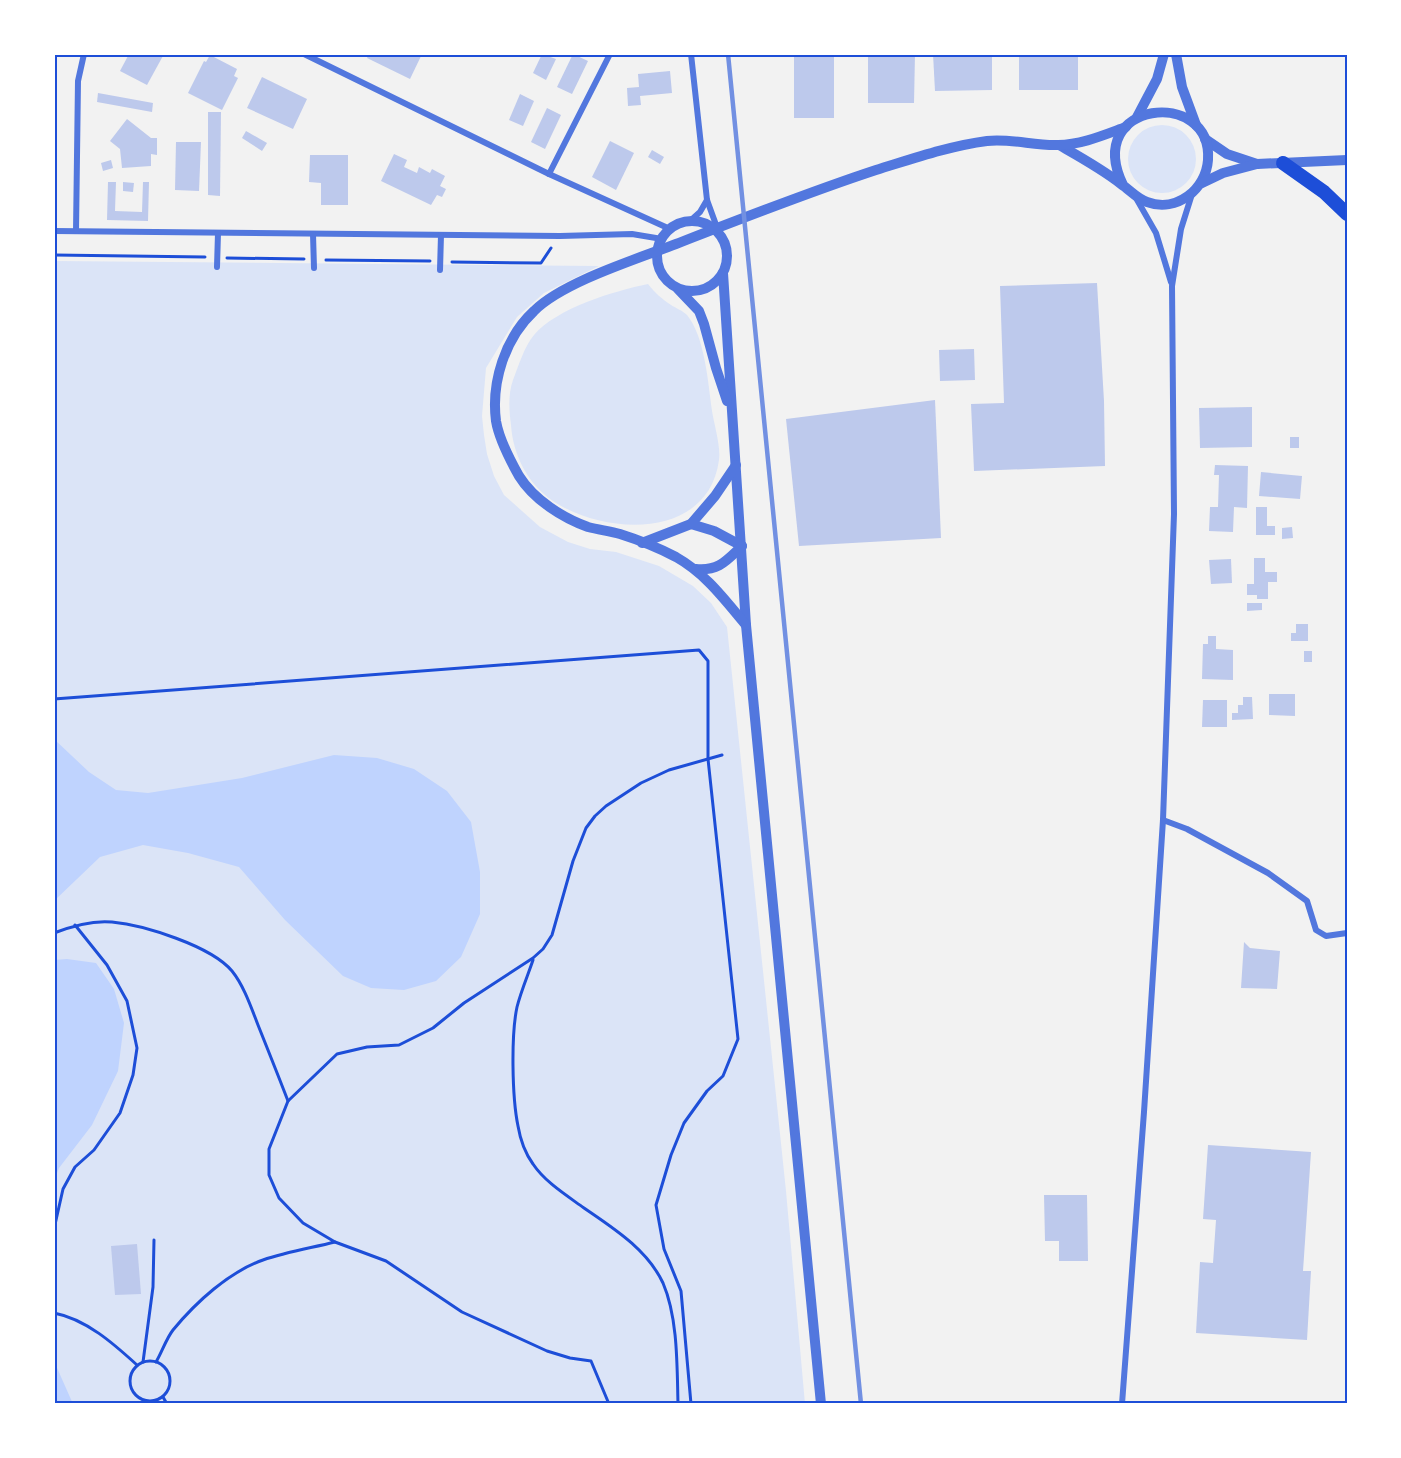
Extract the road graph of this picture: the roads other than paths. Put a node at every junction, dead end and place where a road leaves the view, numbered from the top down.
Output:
1 (84, 54) edge
2 (304, 54) edge
3 (610, 54) edge
4 (691, 54) edge
5 (1164, 54) edge
6 (1176, 54) edge
7 (1137, 117) junction
8 (1196, 125) junction
9 (1126, 127) junction
10 (1205, 139) junction
11 (1059, 145) junction
12 (1347, 160) edge
13 (1283, 163) junction
14 (1257, 164) junction
15 (549, 174) junction
16 (1202, 183) junction
17 (1123, 185) junction
18 (1192, 194) junction
19 (1134, 196) junction
20 (707, 200) junction
21 (1347, 214) edge
22 (690, 221) junction
23 (670, 229) junction
24 (54, 231) edge
25 (76, 231) junction
26 (219, 233) junction
27 (719, 233) junction
28 (313, 234) junction
29 (441, 235) junction
30 (662, 239) junction
31 (217, 267) dead end
32 (314, 268) dead end
33 (440, 270) dead end
34 (723, 273) junction
35 (1172, 286) junction
36 (677, 288) junction
37 (732, 413) junction
38 (736, 465) junction
39 (691, 524) junction
40 (642, 543) junction
41 (742, 546) junction
42 (696, 569) junction
43 (746, 625) junction
44 (1163, 820) junction
45 (1347, 933) edge
46 (821, 1404) edge
47 (1122, 1404) edge

1 - 25 street
2 - 15 street
3 - 15 street
4 - 20 street
5 - 7 street
6 - 8 street
7 - 8 street
7 - 9 street
8 - 10 street
9 - 11 street
9 - 17 street
10 - 14 street
10 - 16 street
11 - 17 street
11 - 40 street
12 - 13 street
13 - 14 street
13 - 21 highway
14 - 16 street
15 - 23 street
16 - 18 street
17 - 19 street
18 - 19 street
18 - 35 street
19 - 35 street
20 - 22 street
20 - 27 street
22 - 23 street
22 - 27 street
23 - 30 street
24 - 25 street
25 - 26 street
26 - 28 street
26 - 31 street
27 - 34 street
28 - 29 street
28 - 32 street
29 - 30 street
29 - 33 street
30 - 36 street
34 - 36 street
34 - 37 street
35 - 44 street
36 - 37 street
37 - 38 street
38 - 39 street
38 - 41 street
39 - 40 street
39 - 41 street
40 - 42 street
41 - 42 street
41 - 43 street
42 - 43 street
43 - 46 street
44 - 45 street
44 - 47 street

